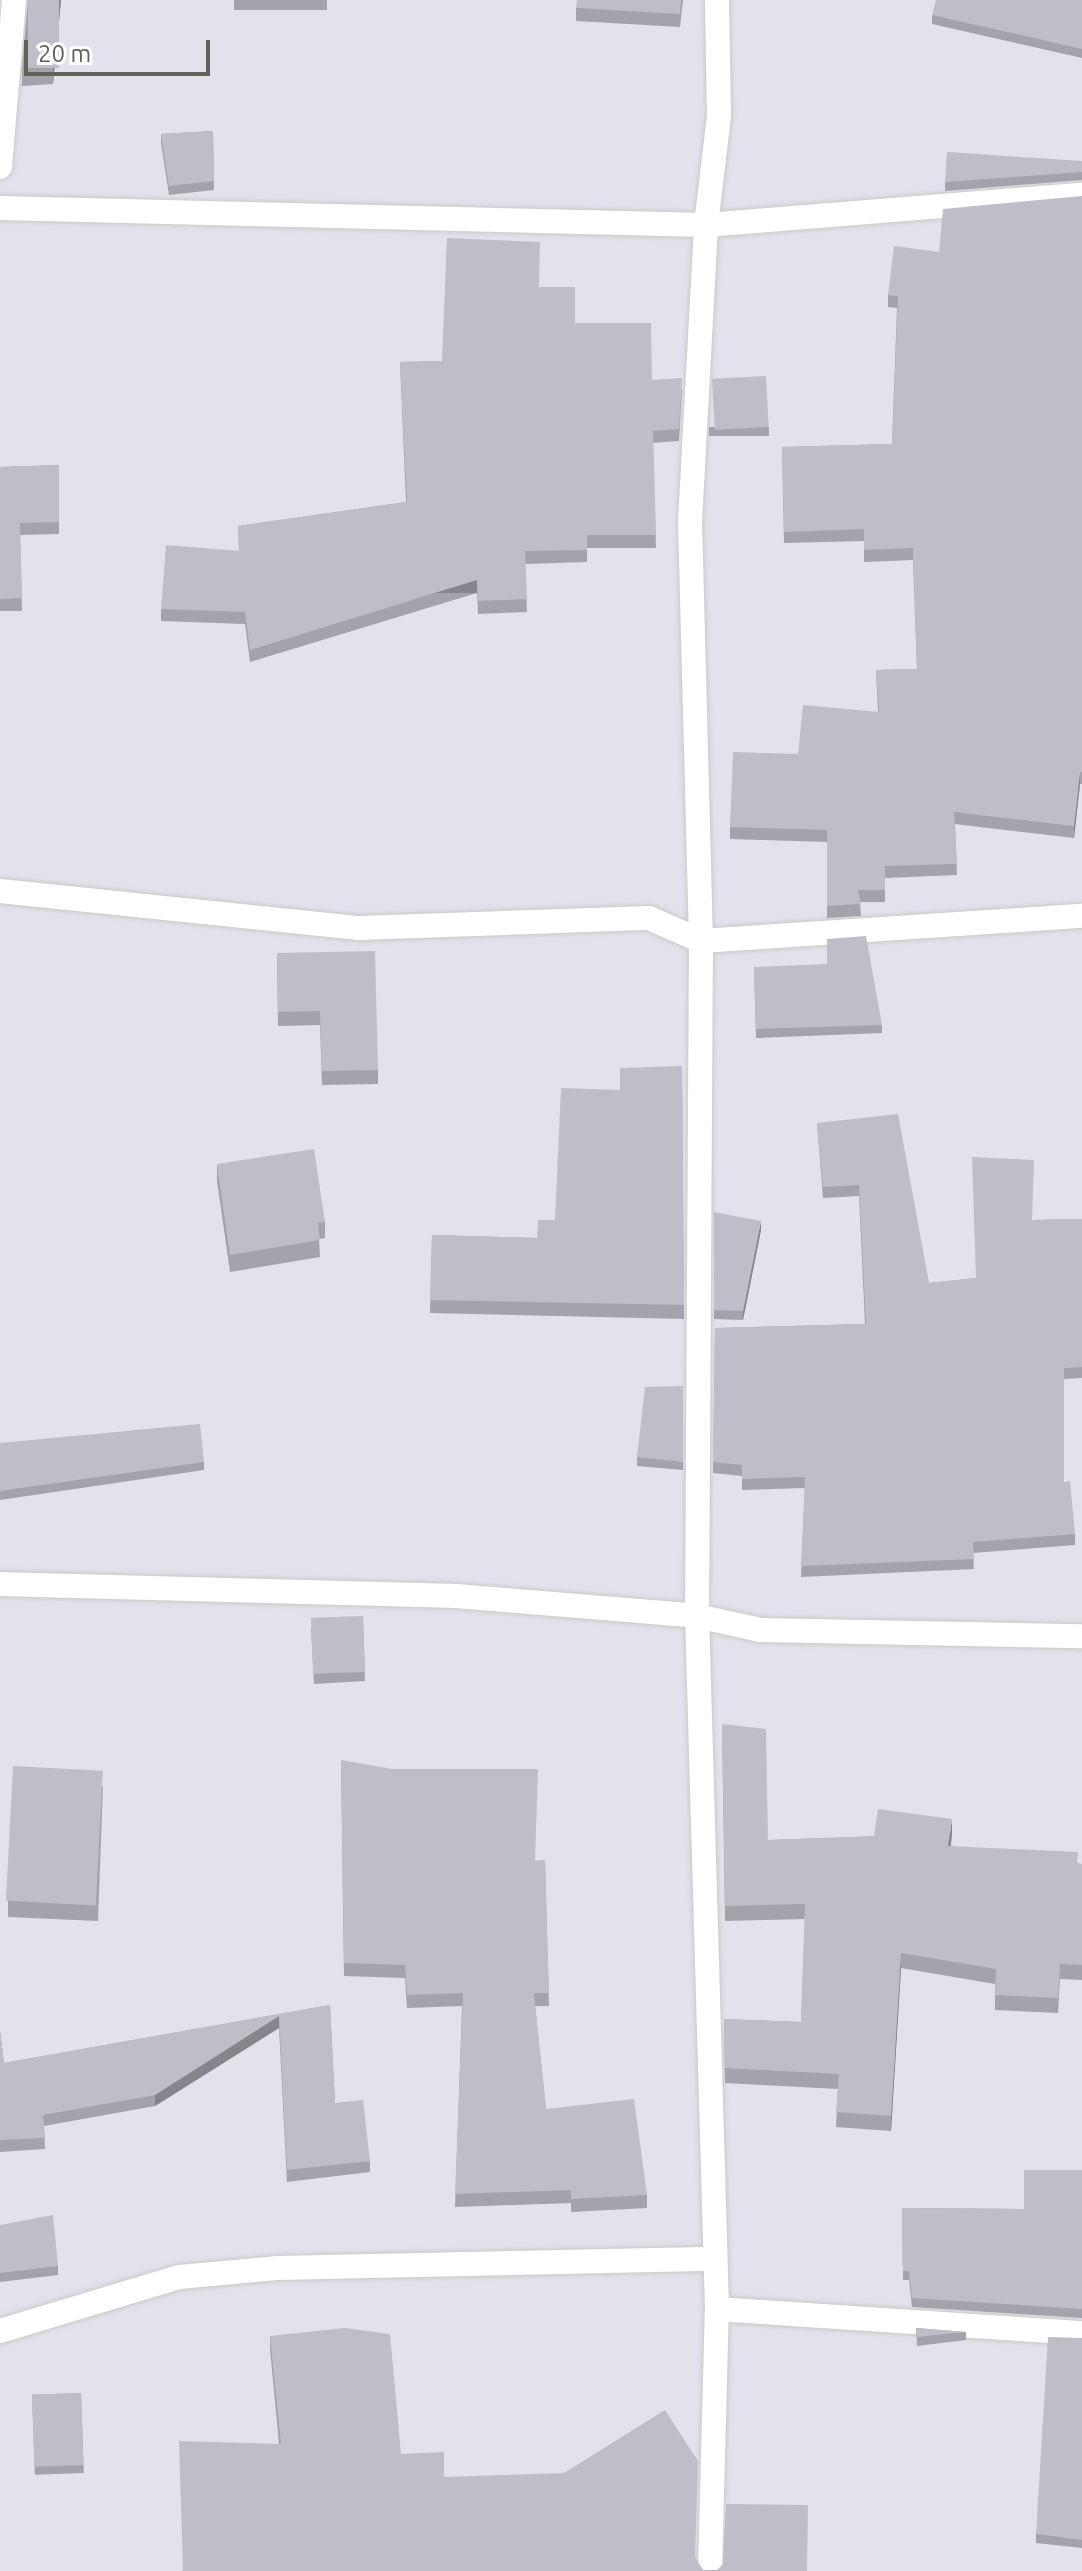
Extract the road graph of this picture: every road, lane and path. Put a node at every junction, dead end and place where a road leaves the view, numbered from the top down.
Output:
1 (14, 0) edge
2 (717, 0) edge
3 (0, 167) edge
4 (1082, 195) edge
5 (0, 208) edge
6 (706, 225) junction
7 (0, 891) edge
8 (1082, 916) edge
9 (701, 941) junction
10 (0, 1584) edge
11 (697, 1616) junction
12 (1082, 1636) edge
13 (714, 2259) junction
14 (717, 2309) junction
15 (0, 2331) edge
16 (1082, 2333) edge
17 (710, 2571) edge

1 - 3 street
2 - 6 street
4 - 6 street
5 - 6 street
6 - 9 street
7 - 9 street
8 - 9 street
9 - 11 street
10 - 11 street
11 - 12 street
11 - 13 street
13 - 14 street
13 - 15 street
14 - 16 street
14 - 17 street

